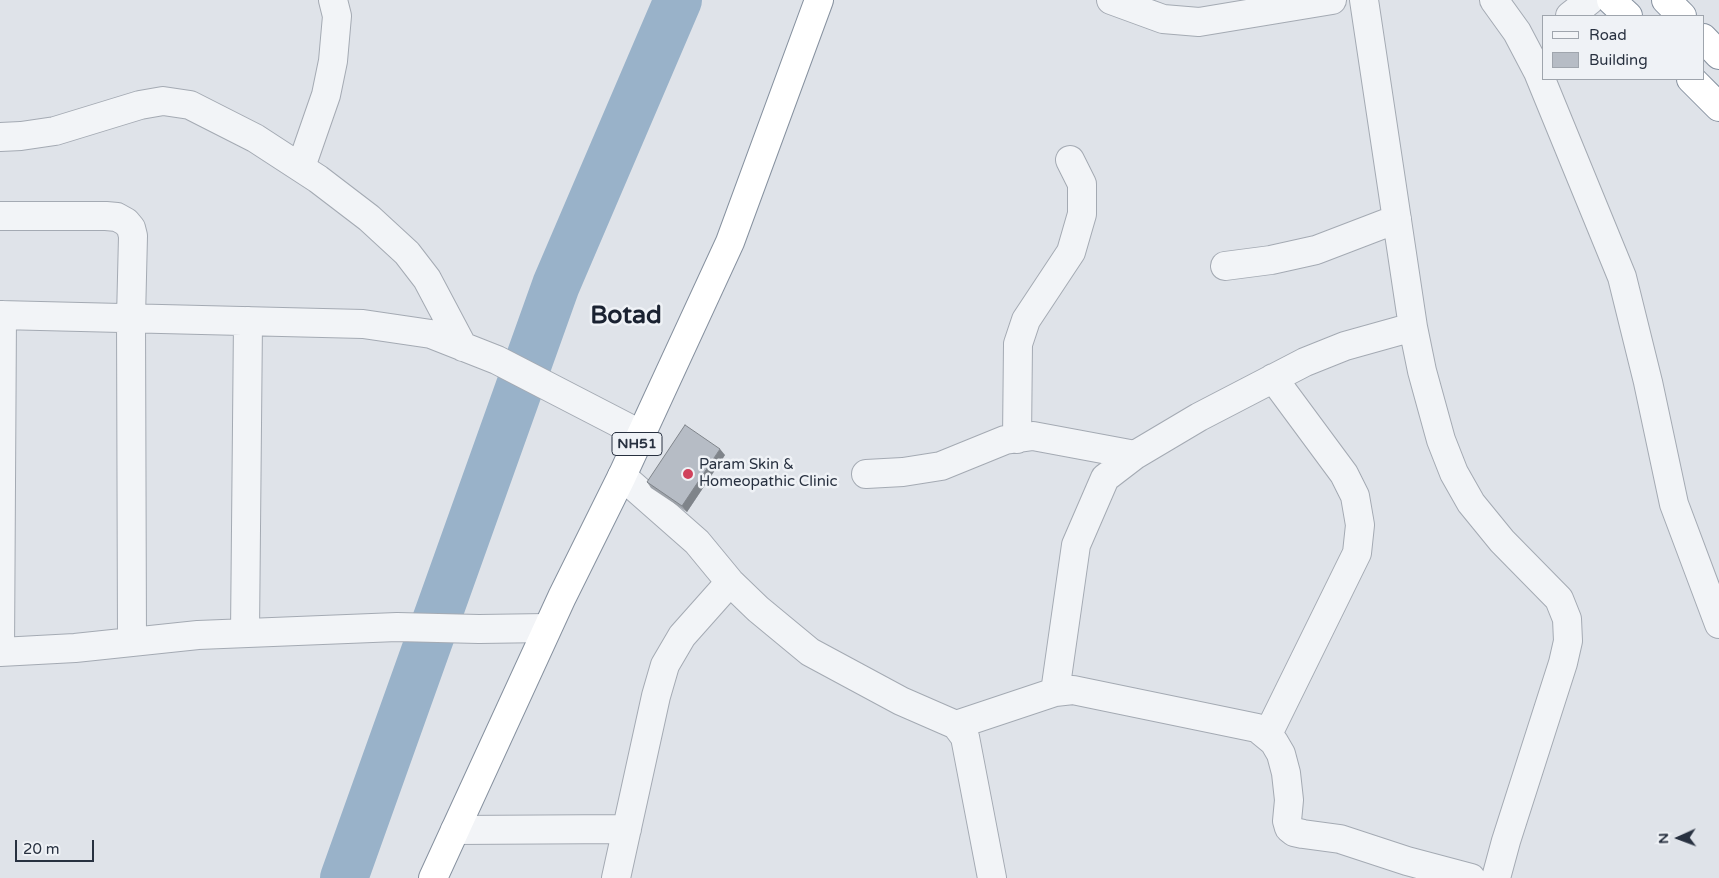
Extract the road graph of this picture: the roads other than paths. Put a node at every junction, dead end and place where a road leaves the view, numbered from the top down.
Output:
1 (333, 0) edge
2 (819, 0) edge
3 (1111, 0) edge
4 (1332, 0) edge
5 (1364, 0) edge
6 (1494, 0) edge
7 (1590, 0) edge
8 (1611, 0) edge
9 (1666, 0) edge
10 (1571, 15) edge
11 (1627, 15) edge
12 (1681, 15) edge
13 (1535, 45) edge
14 (1692, 80) edge
15 (1719, 107) edge
16 (0, 137) edge
17 (1070, 160) dead end
18 (301, 167) junction
19 (0, 216) edge
20 (1396, 219) junction
21 (1225, 266) dead end
22 (1, 315) edge
23 (131, 318) junction
24 (248, 321) junction
25 (1413, 327) junction
26 (464, 347) junction
27 (1273, 378) junction
28 (642, 435) junction
29 (1017, 439) junction
30 (1135, 455) junction
31 (866, 474) dead end
32 (622, 476) junction
33 (730, 582) junction
34 (1719, 624) edge
35 (548, 628) junction
36 (245, 633) junction
37 (132, 642) junction
38 (0, 652) edge
39 (1055, 692) junction
40 (956, 726) junction
41 (1267, 736) junction
42 (627, 829) junction
43 (455, 830) junction
44 (433, 878) edge
45 (616, 878) edge
46 (992, 878) edge
47 (1471, 878) edge
48 (1496, 878) edge

1 - 18 street
2 - 28 highway, NH51
3 - 4 street
5 - 20 street
6 - 13 street
7 - 10 street
8 - 11 highway
9 - 12 highway
13 - 34 street
14 - 15 highway
16 - 18 street
17 - 29 street
18 - 26 street
19 - 23 street
20 - 21 street
20 - 25 street
22 - 23 street
22 - 38 street
23 - 24 street
23 - 37 street
24 - 26 street
24 - 36 street
25 - 27 street
25 - 48 street
26 - 28 street
27 - 30 street
27 - 41 street
28 - 32 highway, NH51
29 - 30 street
29 - 31 street
30 - 39 street
32 - 33 street
32 - 35 highway, NH51
33 - 40 street
33 - 42 street
35 - 36 street
35 - 43 highway, NH51
36 - 37 street
37 - 38 street
39 - 40 street
39 - 41 street
40 - 46 street
41 - 47 street
42 - 43 street
42 - 45 street
43 - 44 highway, NH51

